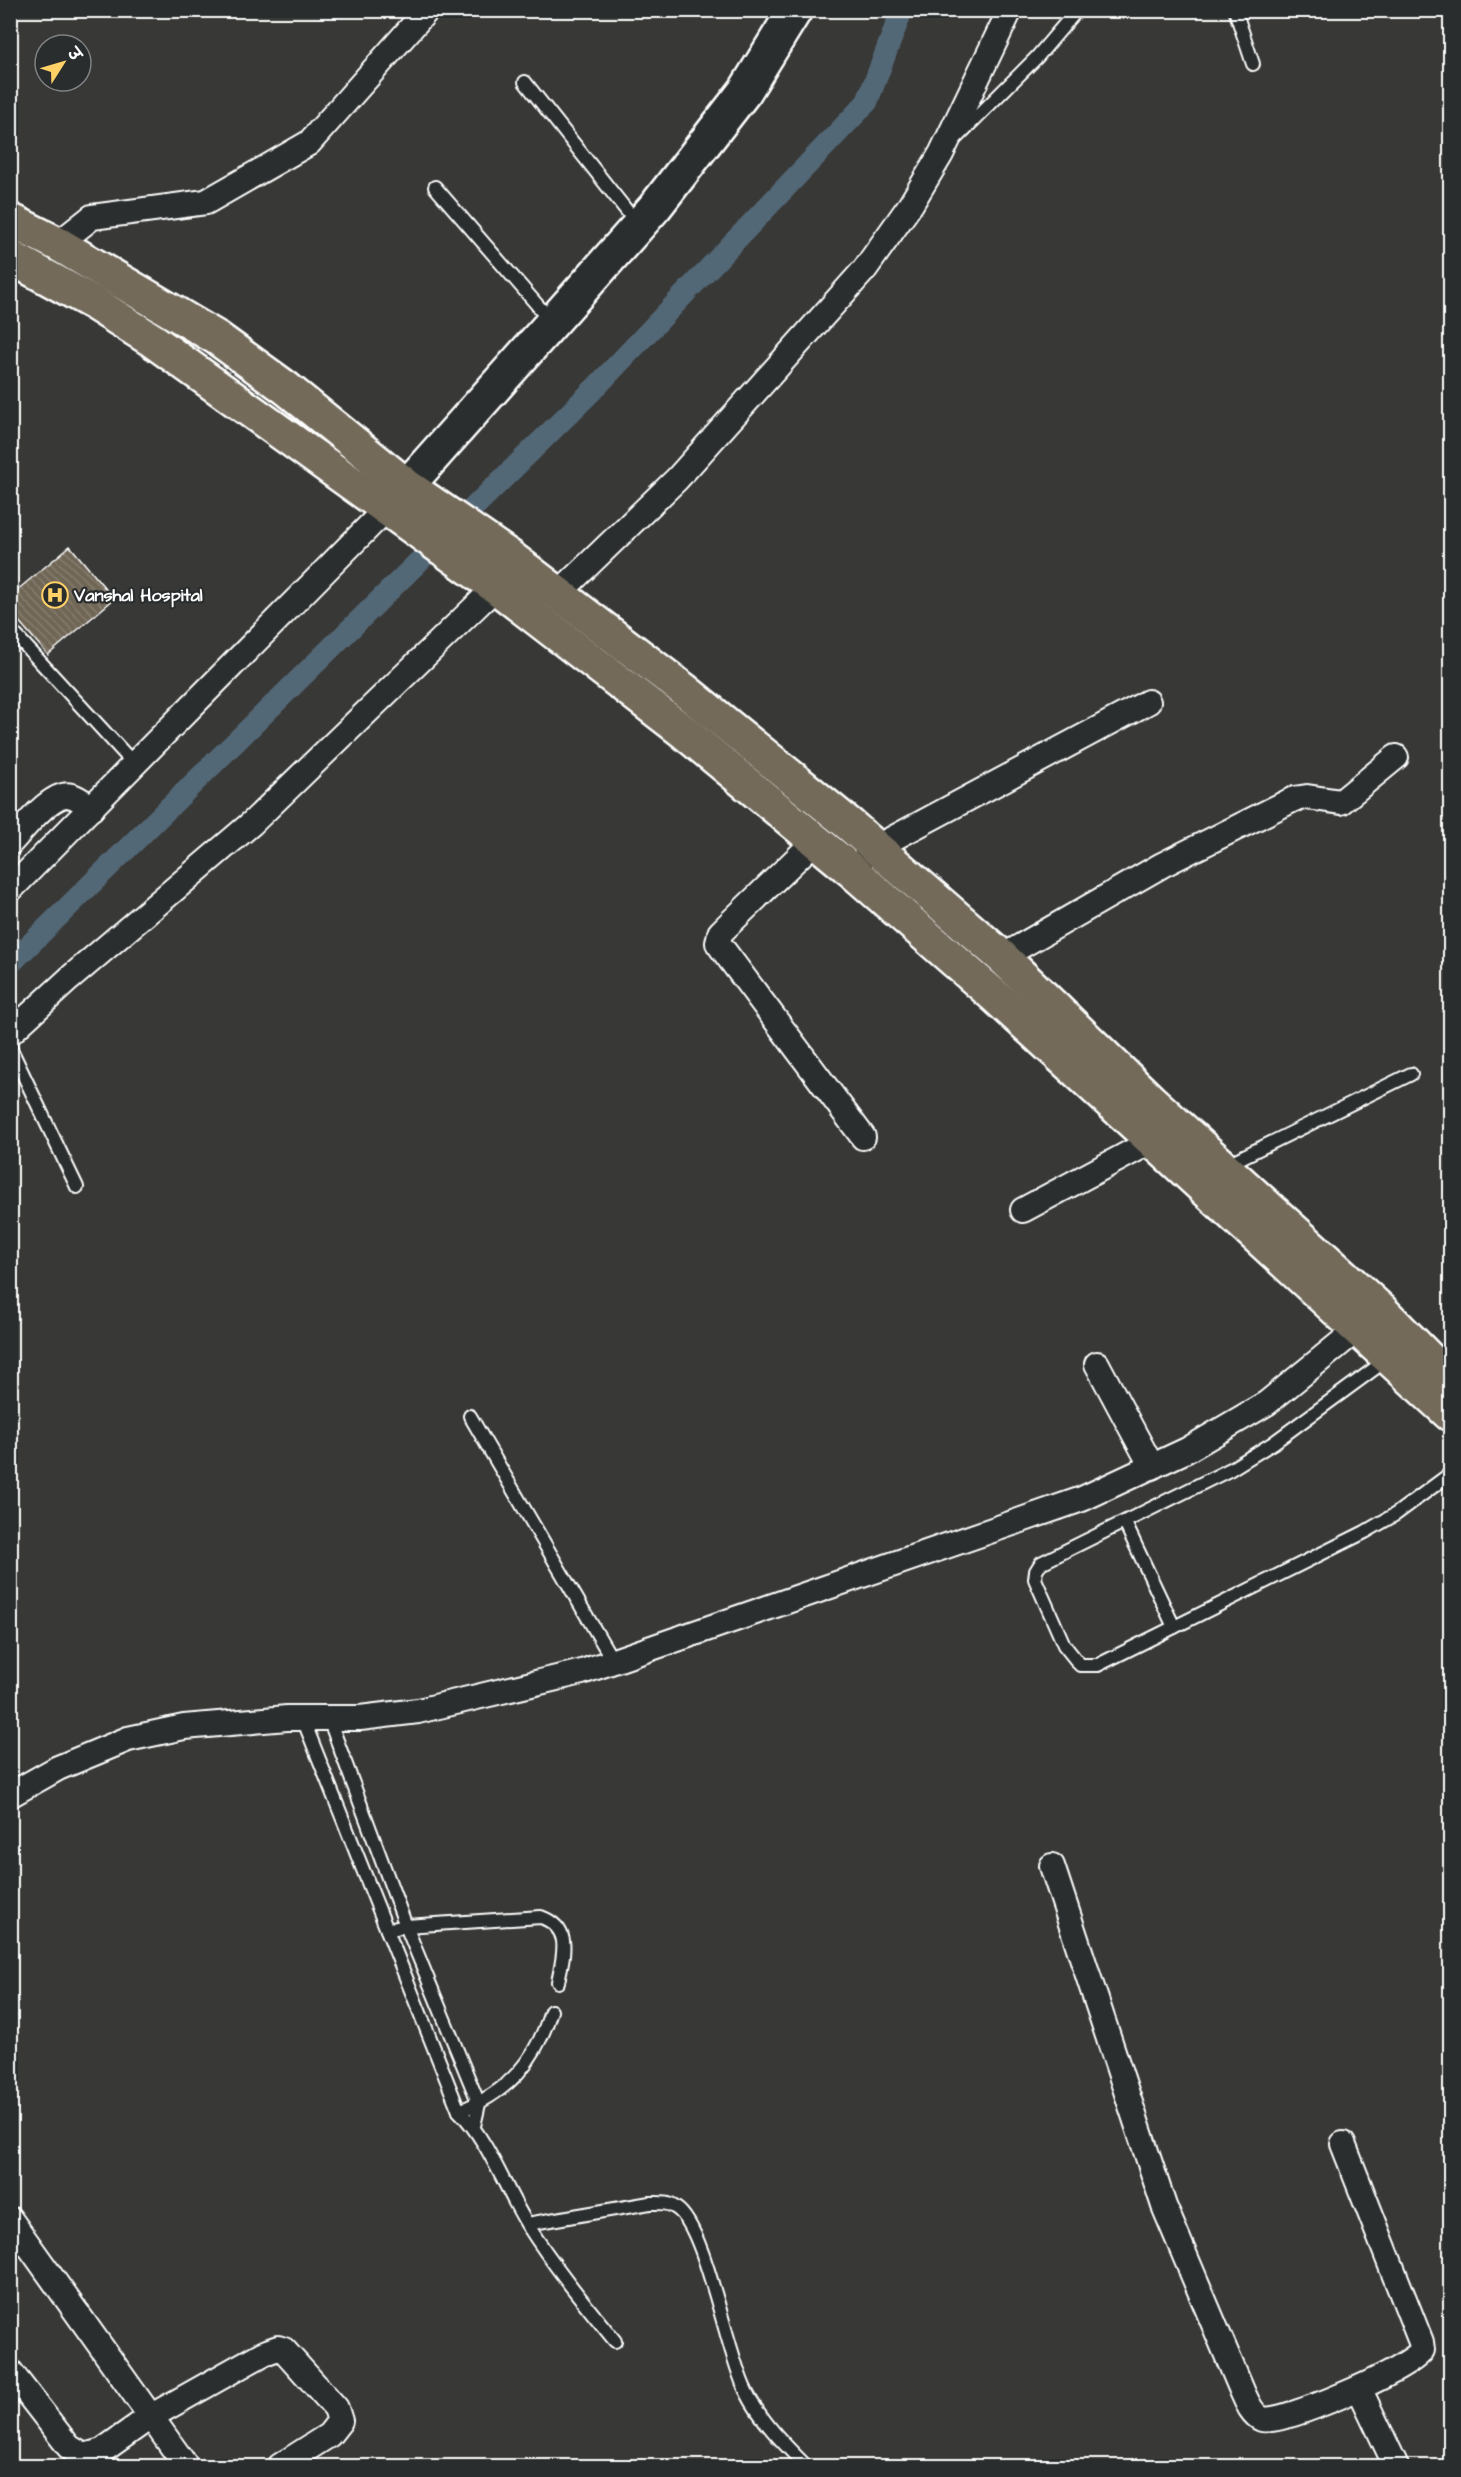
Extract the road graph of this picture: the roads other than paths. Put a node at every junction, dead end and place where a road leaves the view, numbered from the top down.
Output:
1 (427, 10) edge
2 (795, 10) edge
3 (1010, 10) edge
4 (1077, 10) edge
5 (1235, 10) edge
6 (1253, 64) dead end
7 (525, 82) dead end
8 (941, 154) junction
9 (435, 187) dead end
10 (10, 219) edge
11 (638, 226) junction
12 (58, 244) junction
13 (10, 257) edge
14 (554, 323) junction
15 (410, 506) junction
16 (493, 585) junction
17 (558, 594) junction
18 (10, 629) edge
19 (1148, 702) dead end
20 (1396, 757) dead end
21 (135, 765) junction
22 (92, 807) junction
23 (815, 840) junction
24 (10, 843) edge
25 (875, 848) junction
26 (851, 870) junction
27 (10, 890) edge
28 (1002, 957) junction
29 (10, 1034) edge
30 (10, 1047) edge
31 (1411, 1074) dead end
32 (863, 1137) dead end
33 (1152, 1141) junction
34 (1223, 1167) junction
35 (76, 1187) dead end
36 (1023, 1210) dead end
37 (1370, 1319) junction
38 (1390, 1357) junction
39 (1097, 1364) dead end
40 (1450, 1380) edge
41 (1450, 1414) edge
42 (470, 1416) dead end
43 (1152, 1467) junction
44 (1450, 1474) edge
45 (1125, 1523) junction
46 (1174, 1628) junction
47 (613, 1661) junction
48 (303, 1719) junction
49 (329, 1719) junction
50 (10, 1795) edge
51 (1053, 1866) dead end
52 (406, 1926) junction
53 (387, 1930) junction
54 (558, 1982) dead end
55 (552, 2010) dead end
56 (478, 2104) junction
57 (459, 2110) junction
58 (474, 2126) junction
59 (1343, 2144) dead end
60 (10, 2219) edge
61 (527, 2224) junction
62 (615, 2341) dead end
63 (10, 2371) edge
64 (1359, 2388) junction
65 (150, 2417) junction
66 (186, 2466) edge
67 (280, 2466) edge
68 (806, 2466) edge
69 (1396, 2466) edge

1 - 12 street
2 - 11 street
3 - 8 street
4 - 8 lane
5 - 6 lane
7 - 11 lane
8 - 17 street
9 - 14 lane
10 - 12 main road
11 - 14 street
12 - 15 main road
13 - 15 main road
14 - 15 street
15 - 16 main road
15 - 17 main road
15 - 21 street
16 - 23 main road
16 - 29 street
17 - 25 main road
18 - 21 lane
19 - 25 street
20 - 28 street
21 - 22 street
22 - 24 street
22 - 27 street
23 - 26 main road
23 - 32 street
25 - 26 street
25 - 28 main road
26 - 33 main road
28 - 34 main road
30 - 35 lane
31 - 34 lane
33 - 36 street
33 - 37 main road
34 - 37 main road
37 - 38 main road
37 - 40 main road
37 - 43 street
38 - 41 main road
38 - 45 lane
39 - 43 street
42 - 47 lane
43 - 47 street
44 - 46 lane
45 - 46 lane
45 - 46 lane
47 - 49 street
48 - 49 street
48 - 50 street
48 - 53 lane
49 - 52 lane
51 - 64 street
52 - 53 lane
52 - 54 lane
52 - 56 lane
53 - 57 lane
55 - 56 lane
56 - 57 lane
56 - 58 lane
57 - 58 lane
58 - 61 lane
59 - 64 street
60 - 65 street
61 - 62 lane
61 - 68 lane
63 - 65 street
64 - 69 street
65 - 66 street
65 - 67 street

